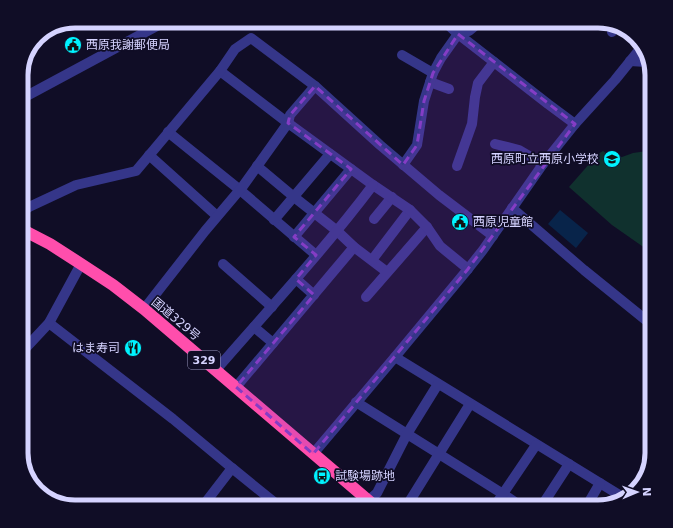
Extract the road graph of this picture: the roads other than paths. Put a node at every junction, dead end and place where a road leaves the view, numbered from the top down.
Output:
1 (153, 28) edge
2 (452, 28) edge
3 (472, 28) edge
4 (458, 34) junction
5 (638, 51) edge
6 (402, 55) dead end
7 (494, 62) junction
8 (630, 62) junction
9 (643, 62) edge
10 (220, 71) junction
11 (432, 77) junction
12 (315, 86) junction
13 (449, 89) dead end
14 (28, 95) edge
15 (288, 123) junction
16 (575, 124) junction
17 (168, 132) junction
18 (495, 144) dead end
19 (330, 154) junction
20 (149, 155) junction
21 (543, 164) junction
22 (403, 165) junction
23 (257, 166) junction
24 (457, 166) dead end
25 (351, 169) junction
26 (373, 185) junction
27 (240, 190) junction
28 (294, 197) junction
29 (392, 198) junction
30 (28, 208) edge
31 (512, 208) junction
32 (410, 210) junction
33 (314, 213) junction
34 (217, 216) junction
35 (374, 219) dead end
36 (274, 220) junction
37 (426, 227) junction
38 (336, 230) junction
39 (28, 233) edge
40 (493, 236) junction
41 (294, 237) junction
42 (354, 247) junction
43 (316, 255) junction
44 (372, 260) junction
45 (81, 264) junction
46 (223, 264) dead end
47 (468, 269) junction
48 (388, 272) junction
49 (296, 279) junction
50 (314, 295) junction
51 (366, 297) dead end
52 (272, 307) junction
53 (144, 309) junction
54 (645, 319) edge
55 (49, 323) junction
56 (254, 327) junction
57 (273, 343) junction
58 (28, 346) edge
59 (395, 357) junction
60 (216, 370) junction
61 (438, 384) junction
62 (236, 387) junction
63 (356, 402) junction
64 (470, 404) junction
65 (407, 434) junction
66 (536, 445) junction
67 (313, 454) junction
68 (439, 455) junction
69 (569, 464) junction
70 (232, 468) junction
71 (600, 483) junction
72 (503, 494) junction
73 (617, 494) edge
74 (208, 500) edge
75 (271, 500) edge
76 (363, 500) edge
77 (372, 500) edge
78 (410, 500) edge
79 (499, 500) edge
80 (512, 500) edge
81 (546, 500) edge
82 (590, 500) edge

1 - 14 street
2 - 4 street
3 - 4 street
4 - 7 street
4 - 11 street
5 - 8 street
6 - 11 street
7 - 16 street
7 - 24 street
8 - 9 street
8 - 16 street
10 - 12 street
10 - 15 street
10 - 17 street
11 - 13 street
11 - 22 street
12 - 15 street
12 - 22 street
15 - 19 street
15 - 23 street
16 - 21 street
17 - 20 street
17 - 27 street
18 - 21 street
19 - 25 street
19 - 28 street
20 - 30 street
20 - 34 street
21 - 31 street
22 - 40 street
23 - 27 street
23 - 28 street
25 - 26 street
25 - 33 street
26 - 29 street
26 - 38 street
27 - 34 street
27 - 36 street
28 - 33 street
28 - 36 street
29 - 32 street
29 - 35 street
31 - 40 street
31 - 54 street
32 - 37 street
32 - 44 street
33 - 38 street
33 - 41 street
34 - 53 street
36 - 41 street
37 - 47 street
37 - 48 street
38 - 42 street
38 - 43 street
39 - 45 highway, 国道329号 / 329
40 - 47 street
41 - 43 street
42 - 44 street
42 - 50 street
43 - 49 street
44 - 48 street
45 - 53 highway, 国道329号 / 329
45 - 55 street
46 - 52 street
47 - 59 street
48 - 51 street
49 - 50 street
49 - 52 street
50 - 57 street
52 - 56 street
53 - 60 highway, 国道329号 / 329
55 - 58 street
55 - 70 street
56 - 57 street
56 - 60 street
57 - 62 street
59 - 61 street
59 - 63 street
60 - 62 highway, 国道329号 / 329
61 - 64 street
61 - 65 street
62 - 67 highway, 国道329号 / 329
63 - 65 street
63 - 67 street
64 - 66 street
64 - 68 street
65 - 68 street
65 - 77 street
66 - 69 street
66 - 72 street
67 - 76 highway, 国道329号 / 329
68 - 72 street
68 - 78 street
69 - 71 street
69 - 81 street
70 - 74 street
70 - 75 street
71 - 73 street
71 - 82 street
72 - 79 street
72 - 80 street

